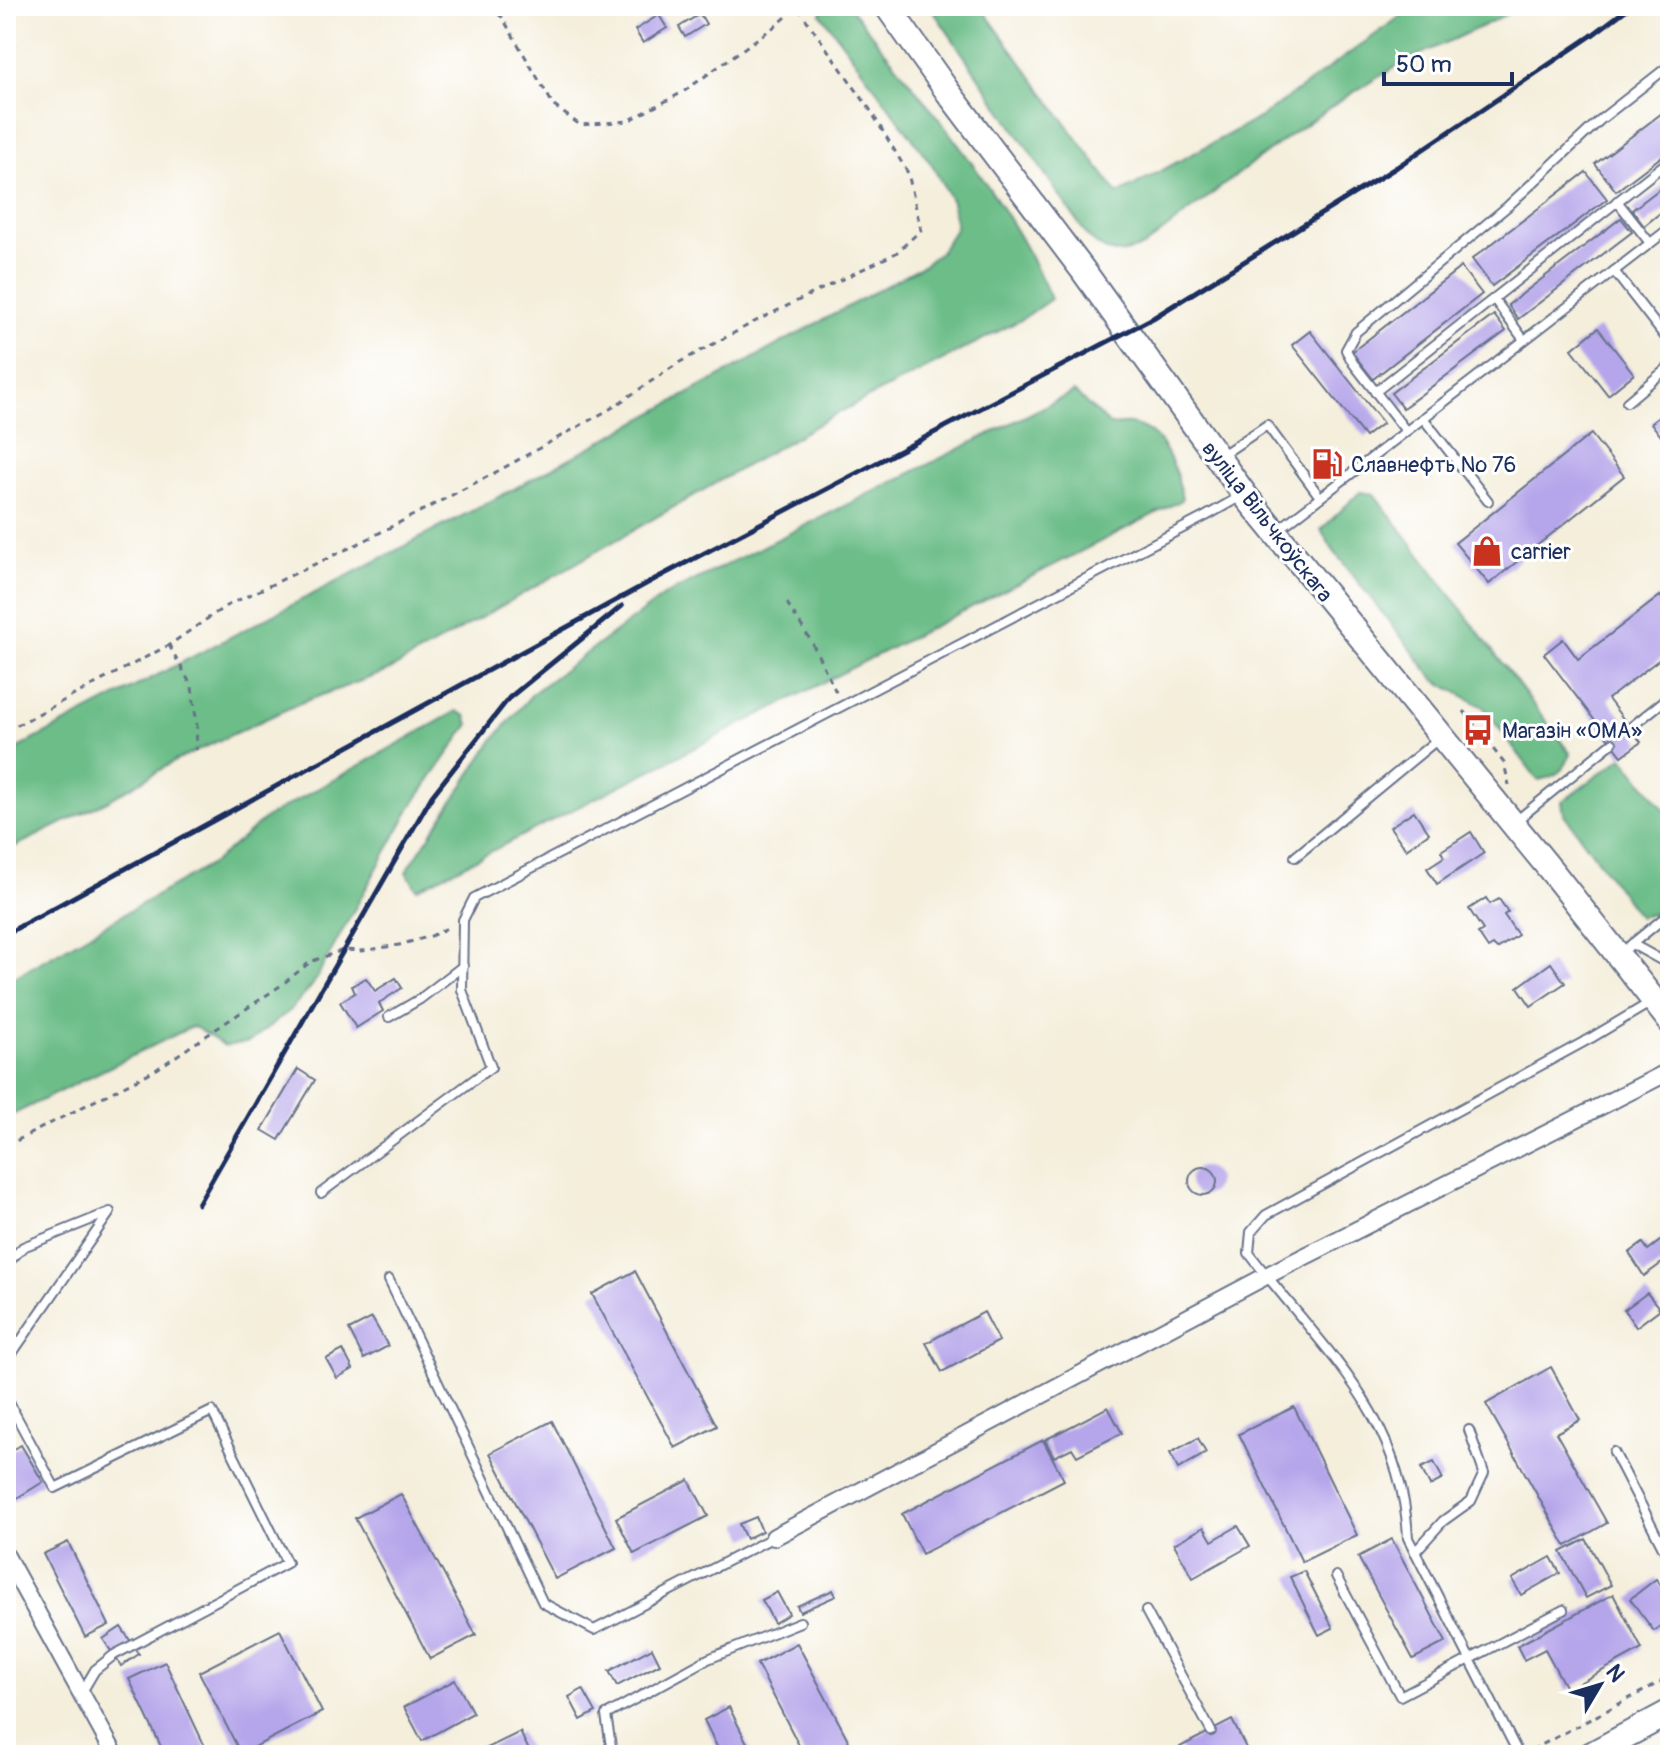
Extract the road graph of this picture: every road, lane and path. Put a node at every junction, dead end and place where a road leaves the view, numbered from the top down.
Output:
1 (489, 6) edge
2 (887, 6) edge
3 (798, 7) edge
4 (1670, 65) edge
5 (1670, 160) edge
6 (1617, 201) junction
7 (1670, 228) edge
8 (1650, 243) junction
9 (1614, 271) junction
10 (1494, 299) junction
11 (1524, 340) junction
12 (1670, 343) edge
13 (1670, 366) edge
14 (1375, 392) junction
15 (1627, 402) dead end
16 (1423, 418) junction
17 (1406, 431) junction
18 (1217, 458) junction
19 (1244, 494) junction
20 (1320, 497) junction
21 (1488, 501) dead end
22 (1275, 533) junction
23 (787, 603) dead end
24 (169, 645) junction
25 (1670, 696) edge
26 (842, 704) junction
27 (1630, 728) dead end
28 (6, 731) edge
29 (1441, 736) junction
30 (1612, 743) dead end
31 (196, 750) dead end
32 (1513, 824) junction
33 (1295, 857) dead end
34 (1670, 913) edge
35 (463, 920) junction
36 (1625, 950) junction
37 (1670, 965) edge
38 (463, 966) junction
39 (1654, 1001) junction
40 (389, 1017) dead end
41 (1670, 1021) edge
42 (1670, 1071) edge
43 (6, 1146) edge
44 (321, 1193) dead end
45 (6, 1265) edge
46 (1266, 1276) junction
47 (389, 1280) dead end
48 (6, 1362) edge
49 (6, 1397) edge
50 (1469, 1430) dead end
51 (1614, 1452) dead end
52 (774, 1537) joint
53 (1415, 1552) junction
54 (6, 1556) edge
55 (1670, 1561) edge
56 (1336, 1576) dead end
57 (1563, 1610) dead end
58 (1146, 1611) dead end
59 (800, 1622) dead end
60 (1470, 1659) junction
61 (1670, 1677) edge
62 (81, 1693) junction
63 (1670, 1712) edge
64 (1211, 1731) dead end
65 (115, 1755) edge
66 (616, 1755) edge
67 (1521, 1755) edge
68 (1590, 1755) edge

1 - 3 path
2 - 18 main road, вуліца Вільчкоўскага
3 - 24 path
4 - 14 lane
5 - 6 lane
6 - 8 lane
6 - 10 lane
7 - 8 lane
8 - 9 lane
9 - 11 lane
9 - 12 lane
10 - 11 lane
10 - 14 lane
11 - 16 lane
13 - 15 lane
14 - 17 lane
16 - 17 lane
16 - 21 lane
17 - 20 lane
18 - 19 main road, вуліца Вільчкоўскага
18 - 20 lane
19 - 22 main road, вуліца Вільчкоўскага
19 - 26 lane
20 - 22 lane
22 - 29 main road, вуліца Вільчкоўскага
23 - 26 path
24 - 28 path
24 - 31 path
25 - 27 lane
26 - 35 lane
29 - 32 main road, вуліца Вільчкоўскага
29 - 33 lane
30 - 32 lane
32 - 36 main road, вуліца Вільчкоўскага
34 - 36 lane
35 - 38 lane
35 - 43 path
36 - 37 lane
36 - 39 main road, вуліца Вільчкоўскага
38 - 40 lane
38 - 44 lane
39 - 41 main road, вуліца Вільчкоўскага
39 - 46 lane
42 - 46 street
45 - 48 lane
46 - 52 street
46 - 53 lane
47 - 52 lane
49 - 62 lane
50 - 53 lane
51 - 55 lane
53 - 60 lane
54 - 62 street
56 - 60 lane
57 - 60 lane
58 - 64 lane
59 - 66 lane
60 - 67 lane
61 - 67 path
62 - 65 street
63 - 68 main road

